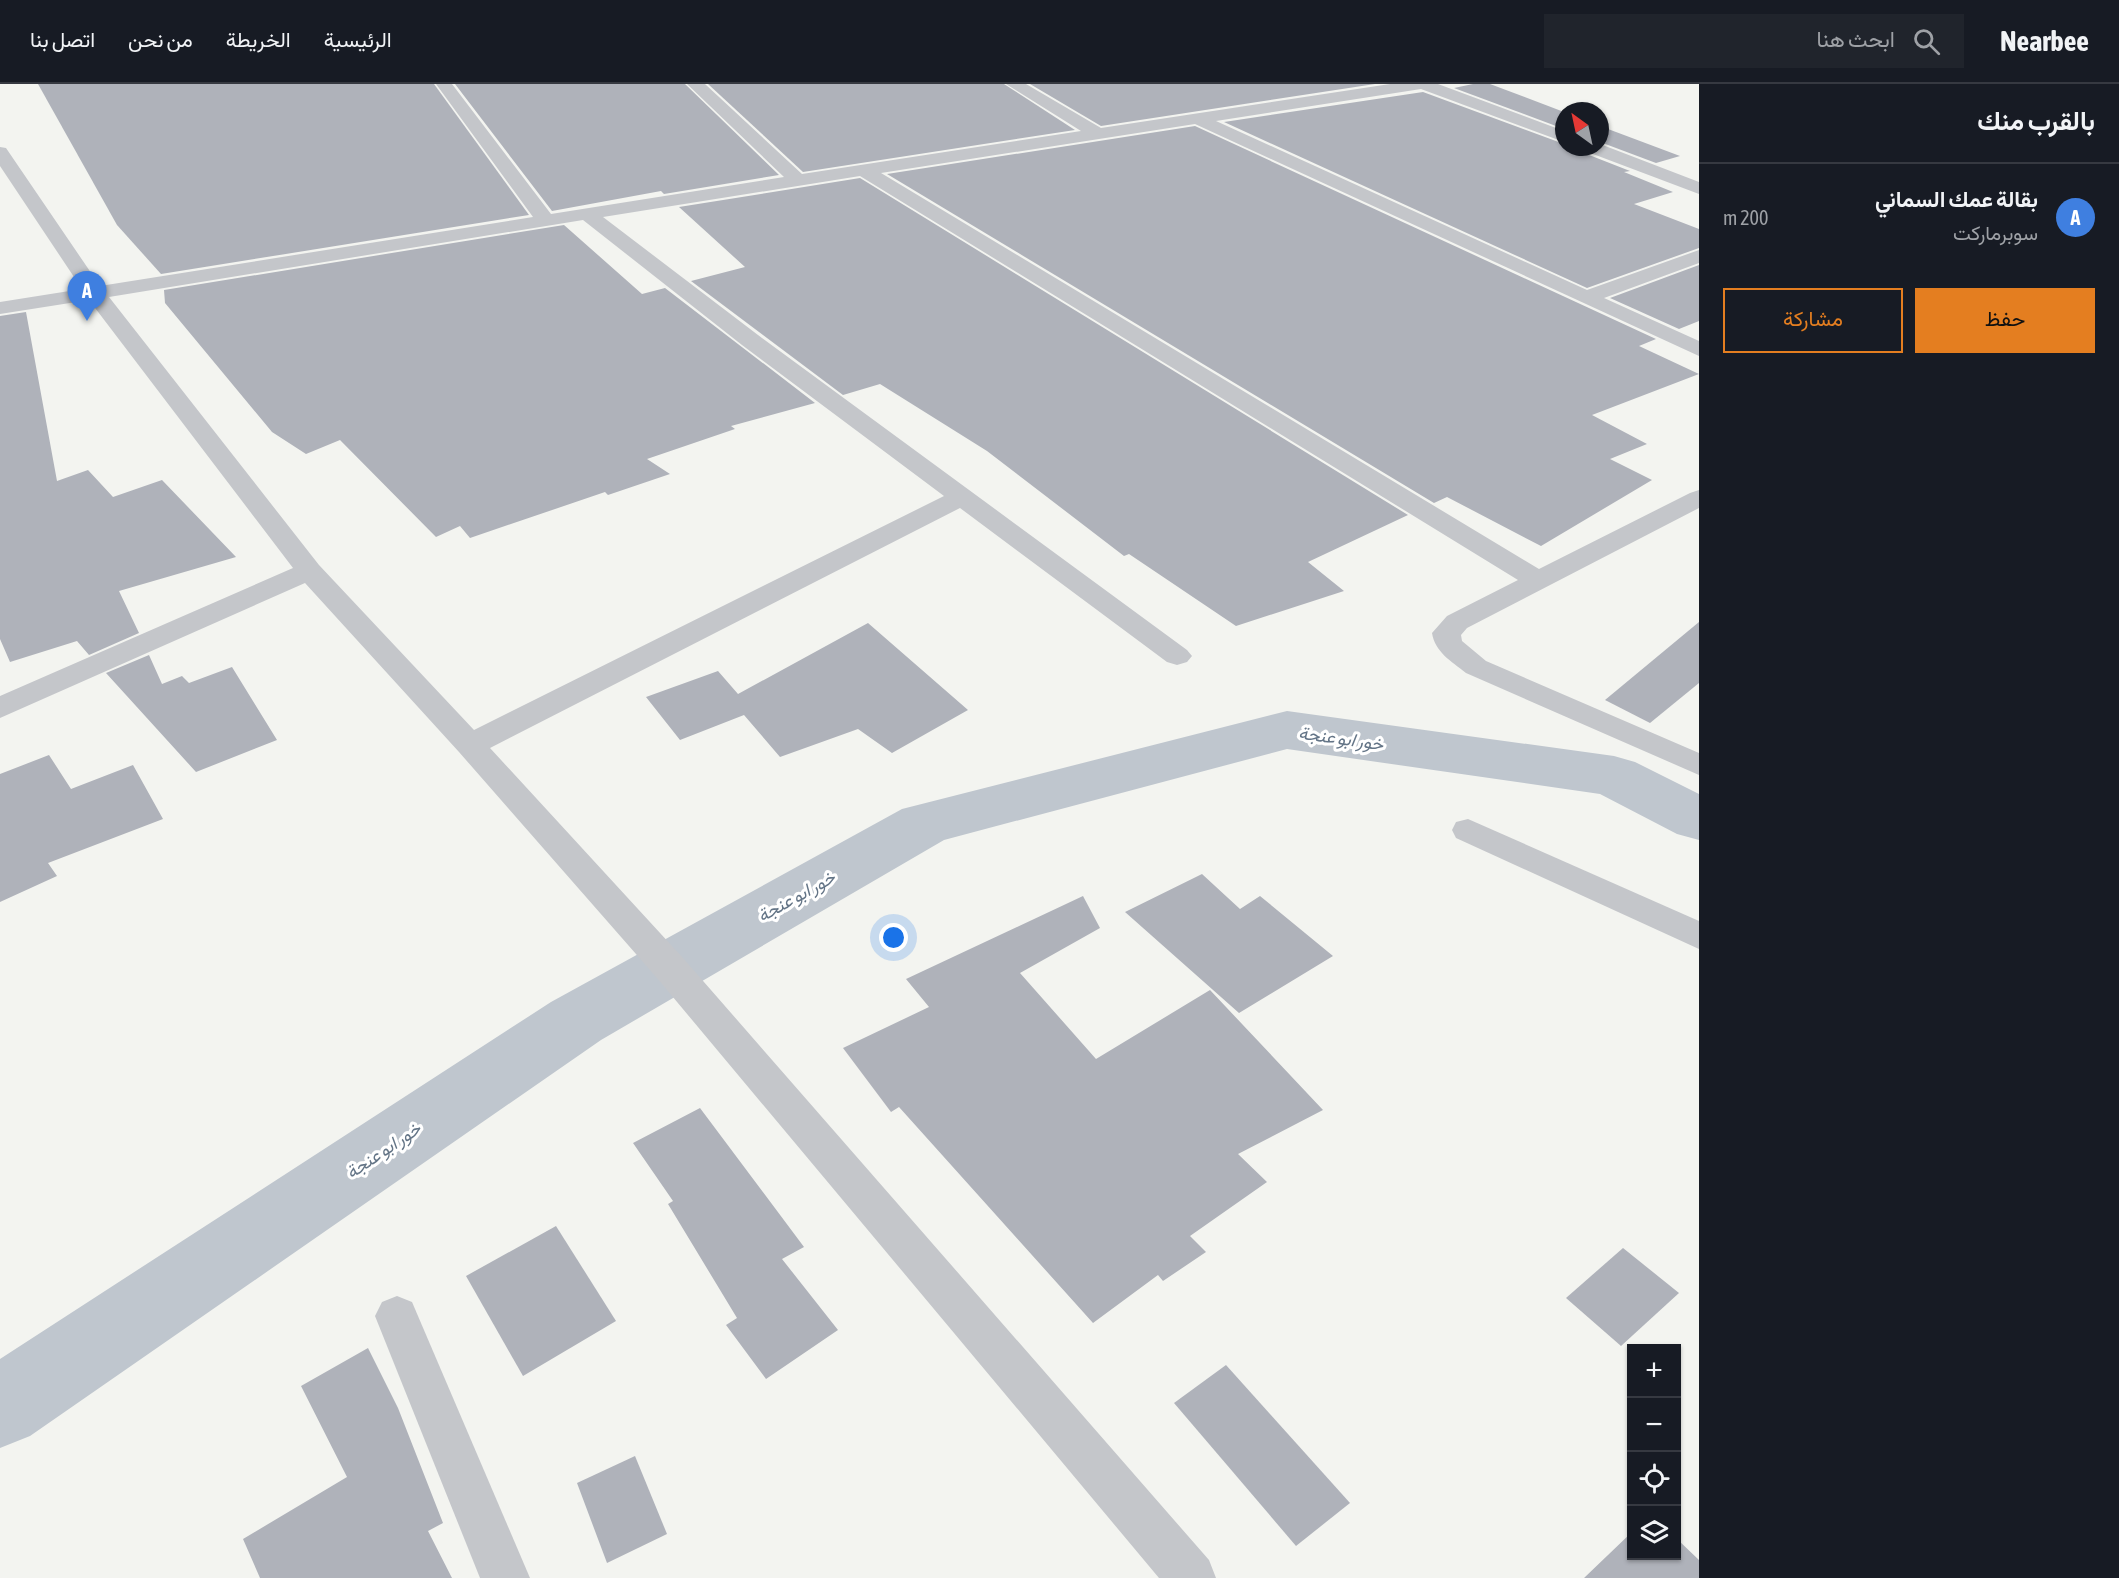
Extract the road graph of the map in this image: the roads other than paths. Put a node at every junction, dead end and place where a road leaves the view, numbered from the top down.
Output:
1 (444, 84) edge
2 (695, 84) edge
3 (1014, 84) edge
4 (1423, 84) edge
5 (1198, 119) junction
6 (1098, 134) junction
7 (1555, 134) edge
8 (0, 152) edge
9 (1609, 154) edge
10 (864, 170) junction
11 (798, 180) junction
12 (1699, 188) edge
13 (587, 214) junction
14 (546, 221) junction
15 (1699, 256) edge
16 (95, 292) junction
17 (1586, 297) junction
18 (0, 308) edge
19 (1699, 349) edge
20 (961, 497) junction
21 (1699, 498) edge
22 (309, 571) junction
23 (1539, 581) junction
24 (1177, 656) dead end
25 (0, 708) edge
26 (470, 745) junction
27 (1699, 765) edge
28 (1468, 830) dead end
29 (1699, 936) edge
30 (397, 1316) dead end
31 (505, 1578) edge
32 (1191, 1578) edge

1 - 14 street
2 - 11 street
3 - 6 street
4 - 5 street
4 - 7 street
5 - 6 street
5 - 17 street
6 - 10 street
8 - 16 street
9 - 12 street
10 - 11 street
10 - 23 street
11 - 13 street
13 - 14 street
13 - 20 street
14 - 16 street
15 - 17 street
16 - 18 street
16 - 22 street
17 - 19 street
20 - 24 street
20 - 26 street
21 - 23 street
22 - 25 street
22 - 26 street
23 - 27 street
26 - 32 street
28 - 29 street
30 - 31 street

